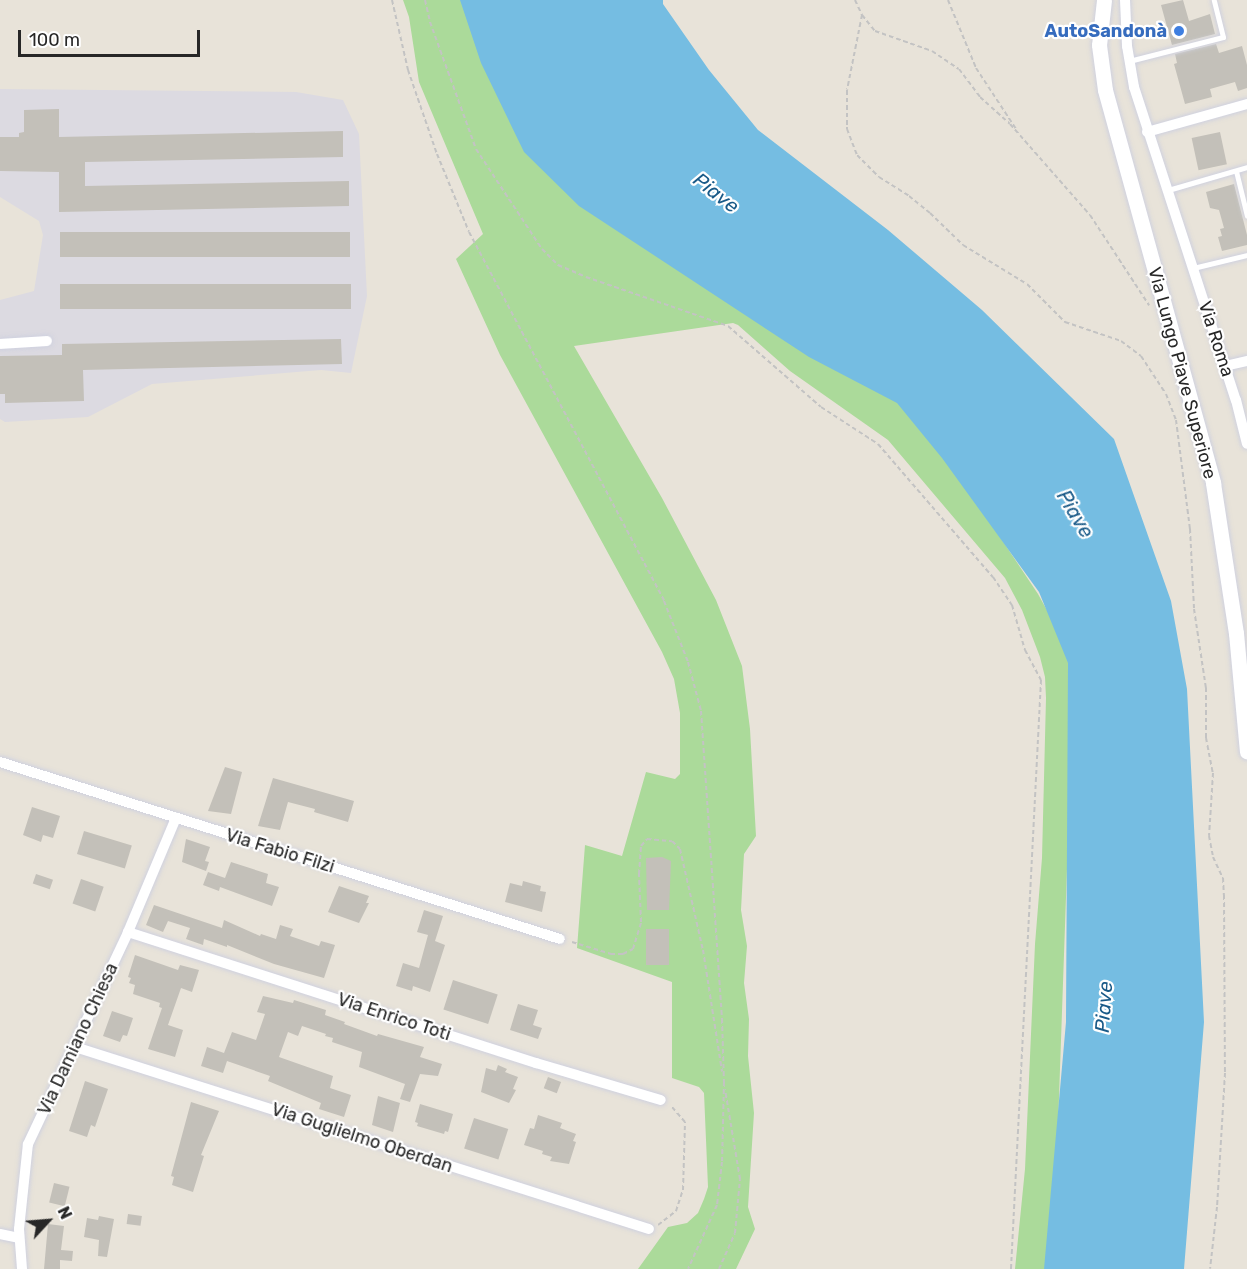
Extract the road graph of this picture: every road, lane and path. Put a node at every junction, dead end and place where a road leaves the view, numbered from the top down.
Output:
1 (392, 0) edge
2 (425, 0) edge
3 (855, 0) edge
4 (948, 0) edge
5 (1104, 0) edge
6 (1125, 0) edge
7 (1214, 0) edge
8 (862, 15) junction
9 (1129, 61) junction
10 (1247, 104) edge
11 (1147, 132) junction
12 (1021, 136) junction
13 (1247, 167) edge
14 (1236, 171) junction
15 (1166, 190) junction
16 (1247, 216) edge
17 (1247, 255) edge
18 (1193, 268) junction
19 (1154, 314) dead end
20 (47, 341) dead end
21 (0, 344) edge
22 (1247, 361) edge
23 (1225, 366) junction
24 (1247, 444) edge
25 (1247, 751) edge
26 (0, 762) edge
27 (176, 818) junction
28 (128, 932) junction
29 (560, 939) joint
30 (75, 1047) junction
31 (724, 1082) junction
32 (661, 1100) joint
33 (650, 1229) joint
34 (0, 1234) edge
35 (20, 1238) junction
36 (22, 1269) edge
37 (688, 1269) edge
38 (719, 1269) edge
39 (1011, 1269) edge
40 (1210, 1269) edge

1 - 31 path
2 - 39 path
3 - 8 path
4 - 12 path
5 - 25 main road, Via Lungo Piave Superiore
6 - 9 street, Via Roma
7 - 9 lane
8 - 12 path
8 - 40 path
9 - 11 street, Via Roma
10 - 11 street
11 - 15 street, Via Roma
12 - 19 path
13 - 14 lane
14 - 15 lane
14 - 16 lane
15 - 18 street, Via Roma
17 - 18 lane
18 - 23 street, Via Roma
20 - 21 street
22 - 23 street
23 - 24 street, Via Roma
26 - 27 street, Via Fabio Filzi
27 - 28 street, Via Damiano Chiesa
27 - 29 street, Via Fabio Filzi
28 - 30 street, Via Damiano Chiesa
28 - 32 street, Via Enrico Toti
29 - 31 path
30 - 33 street, Via Guglielmo Oberdan
30 - 35 street, Via Damiano Chiesa
31 - 37 path
31 - 38 path
32 - 33 path
34 - 35 street
35 - 36 street, Via Damiano Chiesa

